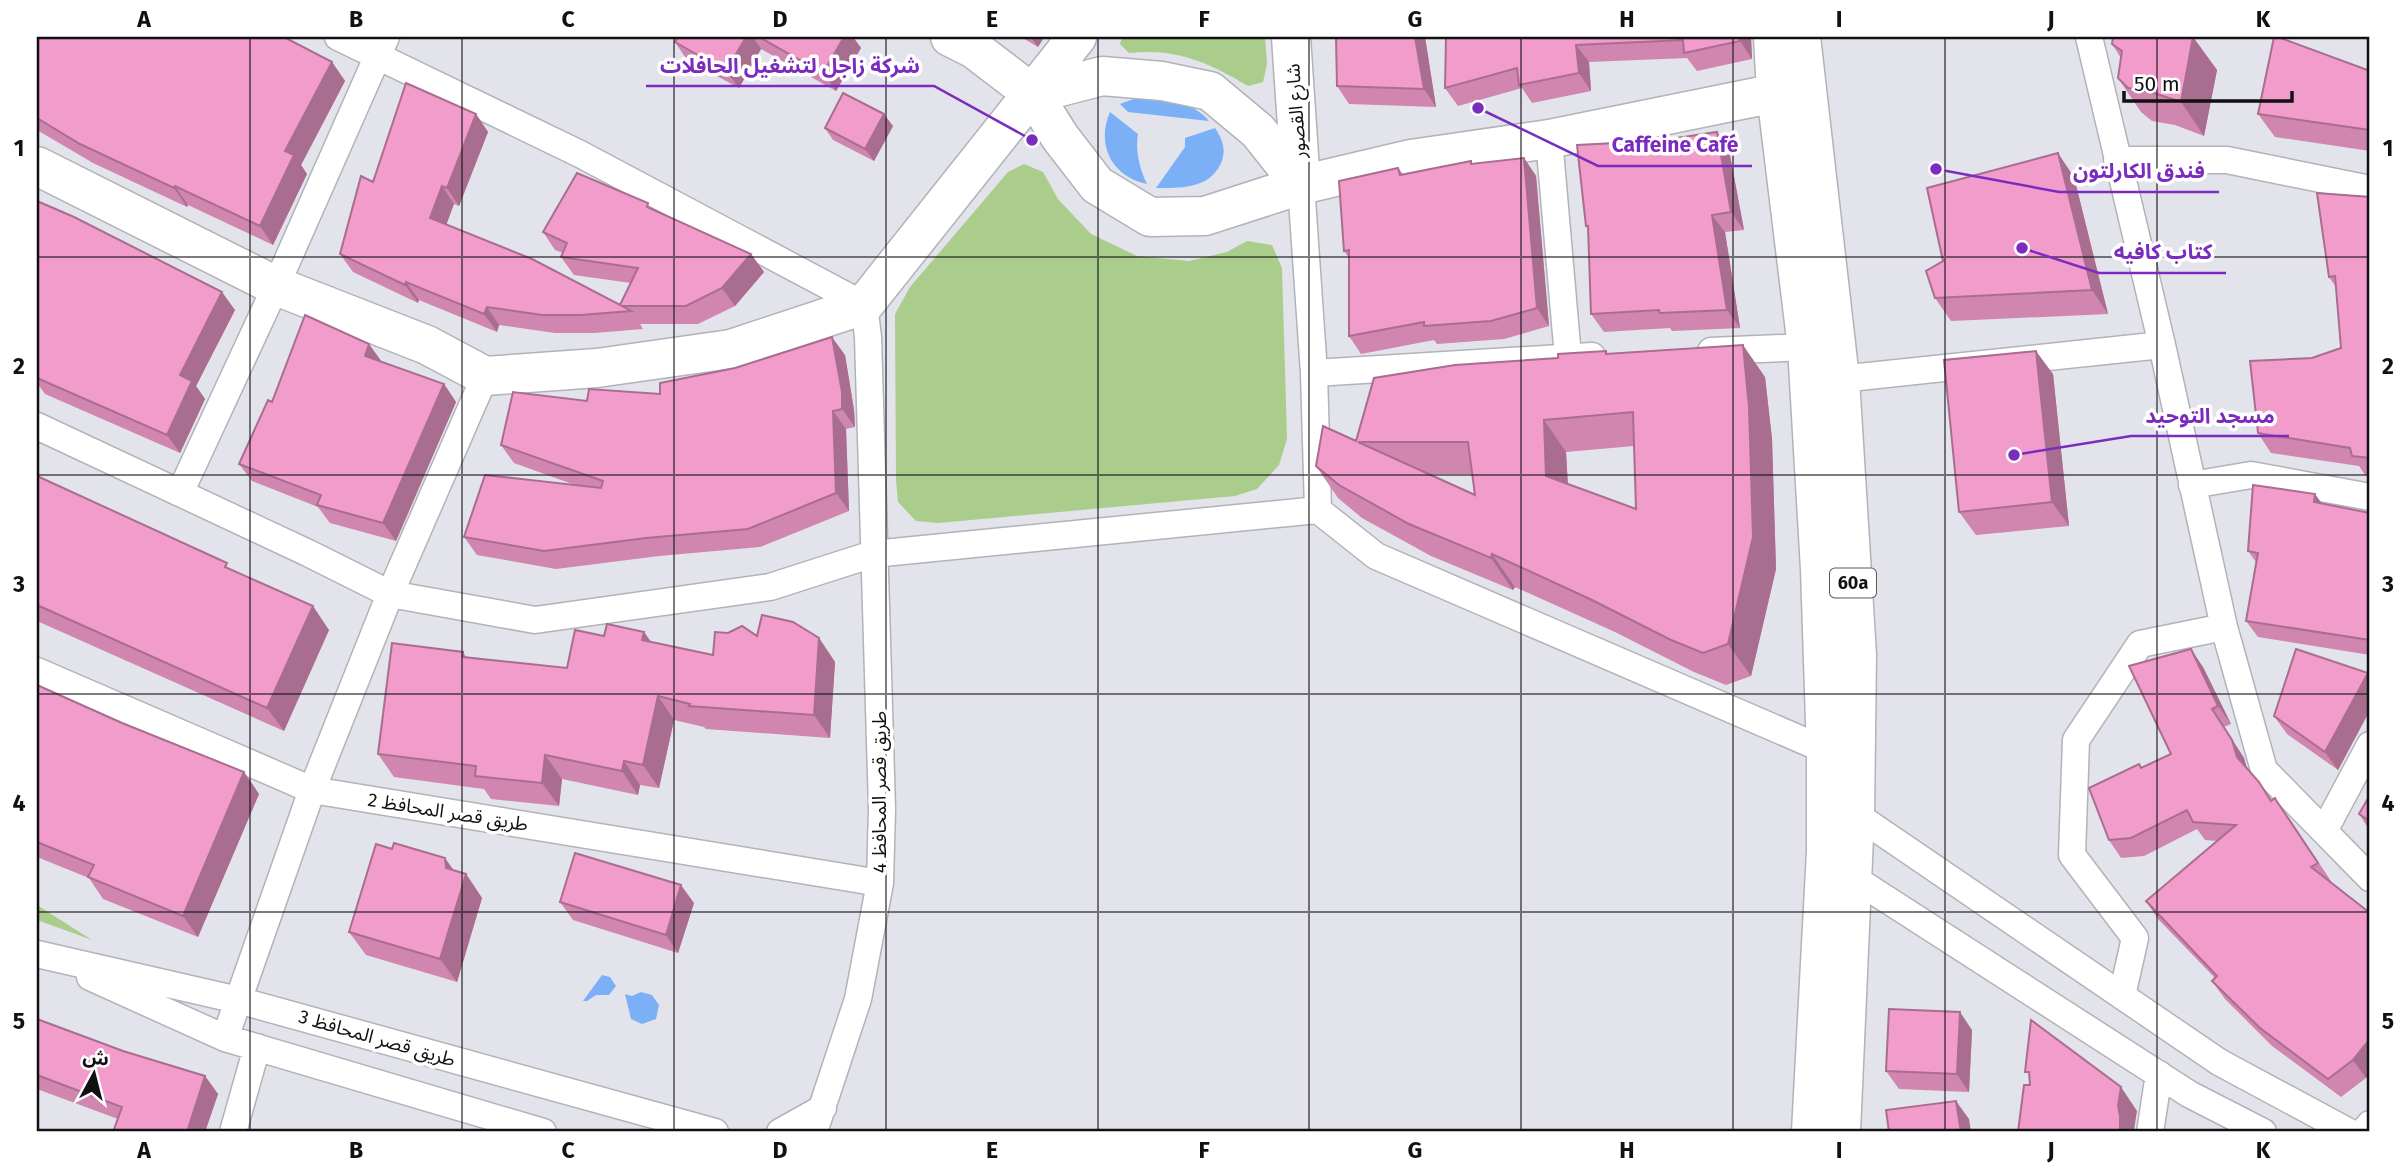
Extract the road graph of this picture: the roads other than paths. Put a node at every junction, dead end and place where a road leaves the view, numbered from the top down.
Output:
1 (338, 37) edge
2 (950, 37) edge
3 (1077, 37) edge
4 (1291, 37) edge
5 (1773, 37) edge
6 (1800, 37) edge
7 (2089, 37) edge
8 (382, 47) edge
9 (1776, 93) junction
10 (1033, 94) junction
11 (1549, 139) junction
12 (2117, 160) junction
13 (37, 166) edge
14 (1301, 185) junction
15 (2370, 189) edge
16 (276, 286) junction
17 (864, 305) junction
18 (2162, 345) junction
19 (1807, 347) junction
20 (1687, 352) edge
21 (1621, 355) edge
22 (1568, 357) junction
23 (1314, 373) junction
24 (485, 376) junction
25 (1840, 379) junction
26 (37, 426) edge
27 (2192, 485) junction
28 (180, 493) junction
29 (2370, 497) edge
30 (1318, 510) junction
31 (873, 554) junction
32 (390, 594) junction
33 (2224, 627) junction
34 (37, 671) edge
35 (2370, 745) edge
36 (1840, 756) junction
37 (312, 790) junction
38 (1840, 811) junction
39 (2324, 831) junction
40 (1838, 875) junction
41 (2370, 878) edge
42 (880, 883) junction
43 (37, 954) edge
44 (2122, 996) junction
45 (238, 1000) junction
46 (225, 1038) junction
47 (257, 1047) junction
48 (2159, 1074) junction
49 (818, 1120) edge
50 (2370, 1124) edge
51 (233, 1132) edge
52 (543, 1132) edge
53 (715, 1132) edge
54 (780, 1132) edge
55 (1811, 1132) edge
56 (1842, 1132) edge
57 (2150, 1132) edge
58 (2263, 1132) edge
59 (2349, 1132) edge
60 (2363, 1132) edge

1 - 8 street
2 - 10 street
3 - 10 street
4 - 14 street, شارع القصور
5 - 9 street, 60a
6 - 9 street
6 - 25 street, 60a
7 - 12 street
8 - 16 street
8 - 17 street
9 - 11 street
9 - 19 street, 60a
10 - 14 street
10 - 14 street
10 - 17 street
11 - 14 street
11 - 22 street
12 - 15 street
12 - 18 street
13 - 16 street
14 - 23 street
16 - 24 street
16 - 28 street
17 - 24 street
17 - 31 street, طريق قصر المحافظ 4
18 - 25 street
18 - 27 street
19 - 20 street
19 - 36 street, 60a
21 - 22 street
22 - 23 street
23 - 30 street
24 - 32 street
25 - 36 street, 60a
26 - 28 street
27 - 29 street
27 - 33 street
28 - 32 street
30 - 31 street
30 - 36 street
31 - 32 street
31 - 42 street, طريق قصر المحافظ 4
32 - 37 street
33 - 39 street
33 - 44 street
34 - 37 street, طريق قصر المحافظ 2
35 - 39 street
36 - 38 street, 60a
37 - 42 street, طريق قصر المحافظ 2
37 - 45 street
38 - 40 street, 60a
38 - 44 street
39 - 41 street
40 - 48 street
40 - 55 street, 60a
40 - 56 street, 60a
42 - 49 street, طريق قصر المحافظ 4
43 - 45 street, طريق قصر المحافظ 3
43 - 46 street
44 - 59 street
45 - 46 street
45 - 53 street, طريق قصر المحافظ 3
46 - 47 street
47 - 51 street
47 - 52 street
48 - 57 street
48 - 58 street
49 - 54 street
50 - 60 street

